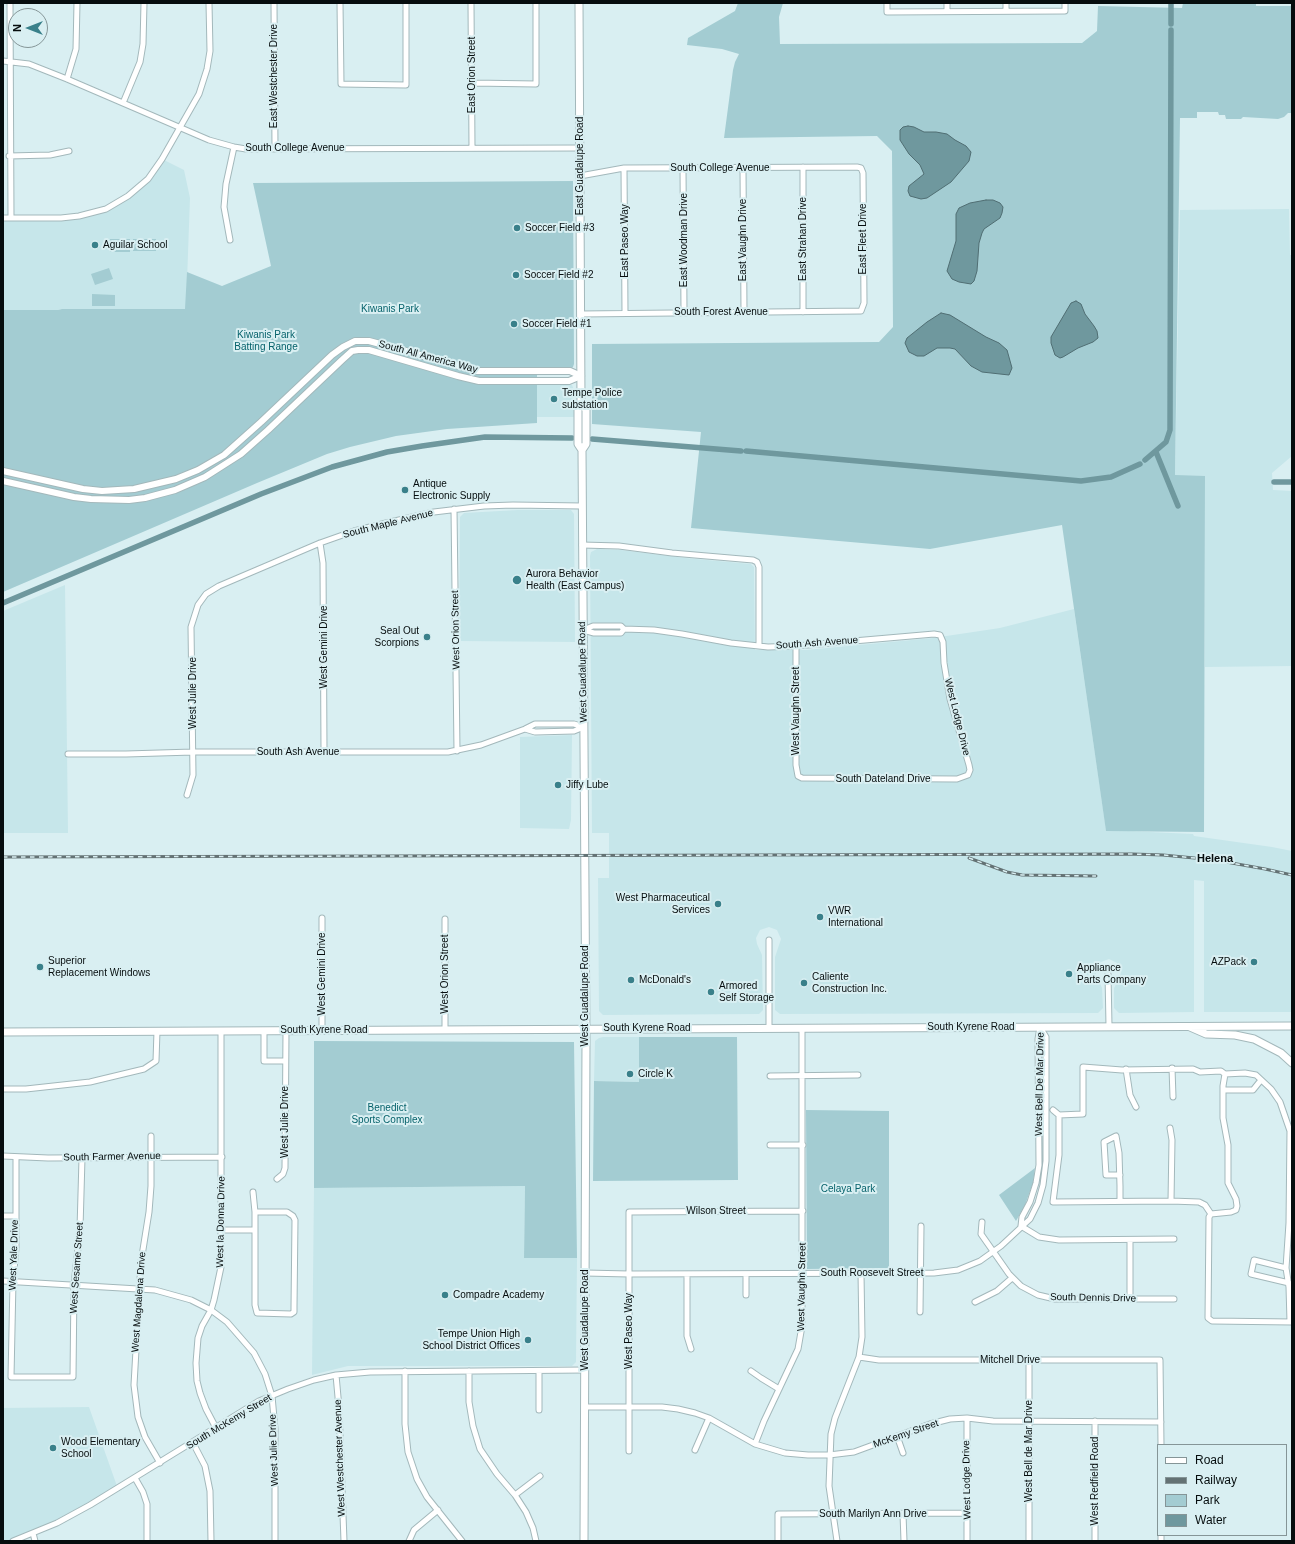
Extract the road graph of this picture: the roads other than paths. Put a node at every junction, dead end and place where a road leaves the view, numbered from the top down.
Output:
1 (10, 3) edge
2 (77, 3) edge
3 (144, 3) edge
4 (209, 3) edge
5 (274, 3) edge
6 (340, 3) edge
7 (406, 3) edge
8 (472, 3) edge
9 (536, 3) edge
10 (579, 3) edge
11 (887, 3) edge
12 (947, 3) edge
13 (1006, 3) edge
14 (1065, 3) edge
15 (947, 11) junction
16 (1006, 11) junction
17 (3, 61) edge
18 (10, 61) junction
19 (67, 79) junction
20 (472, 83) junction
21 (123, 103) junction
22 (180, 126) junction
23 (234, 147) junction
24 (472, 148) junction
25 (580, 148) junction
26 (275, 149) junction
27 (69, 151) dead end
28 (10, 156) junction
29 (803, 167) junction
30 (624, 168) junction
31 (683, 168) junction
32 (743, 168) junction
33 (861, 168) joint
34 (580, 176) junction
35 (3, 218) edge
36 (11, 218) junction
37 (230, 240) dead end
38 (861, 311) joint
39 (684, 312) junction
40 (744, 312) junction
41 (803, 312) junction
42 (625, 313) junction
43 (581, 314) junction
44 (398, 348) junction
45 (396, 358) junction
46 (544, 371) junction
47 (490, 372) junction
48 (581, 376) junction
49 (490, 381) junction
50 (544, 381) junction
51 (581, 402) junction
52 (269, 414) junction
53 (276, 422) junction
54 (580, 447) junction
55 (3, 471) edge
56 (3, 480) edge
57 (582, 506) junction
58 (454, 509) junction
59 (320, 543) junction
60 (582, 545) junction
61 (206, 594) joint
62 (583, 630) junction
63 (940, 635) joint
64 (759, 646) junction
65 (796, 646) junction
66 (584, 727) junction
67 (525, 729) junction
68 (457, 750) junction
69 (324, 751) junction
70 (193, 752) junction
71 (68, 754) dead end
72 (968, 775) joint
73 (798, 776) joint
74 (187, 795) dead end
75 (322, 918) dead end
76 (445, 919) dead end
77 (769, 940) dead end
78 (1108, 974) dead end
79 (1109, 1026) junction
80 (1186, 1026) junction
81 (1292, 1026) edge
82 (1040, 1027) junction
83 (586, 1028) junction
84 (769, 1028) junction
85 (802, 1028) junction
86 (322, 1030) junction
87 (445, 1030) junction
88 (157, 1031) junction
89 (221, 1031) junction
90 (264, 1031) junction
91 (286, 1031) junction
92 (3, 1032) edge
93 (285, 1061) junction
94 (1292, 1063) edge
95 (1172, 1068) junction
96 (1126, 1069) junction
97 (1225, 1074) junction
98 (803, 1075) junction
99 (858, 1075) dead end
100 (770, 1076) dead end
101 (1261, 1080) junction
102 (3, 1089) edge
103 (1223, 1090) junction
104 (1173, 1098) dead end
105 (1136, 1106) dead end
106 (1053, 1110) dead end
107 (1059, 1115) junction
108 (1170, 1128) dead end
109 (152, 1136) dead end
110 (770, 1145) dead end
111 (803, 1145) junction
112 (3, 1156) edge
113 (151, 1156) junction
114 (222, 1156) junction
115 (16, 1157) junction
116 (82, 1158) junction
117 (1120, 1175) junction
118 (277, 1179) dead end
119 (253, 1192) dead end
120 (1120, 1201) junction
121 (1171, 1201) junction
122 (803, 1211) junction
123 (255, 1212) junction
124 (629, 1212) joint
125 (1211, 1214) junction
126 (3, 1216) edge
127 (15, 1216) junction
128 (982, 1222) dead end
129 (921, 1226) dead end
130 (1021, 1226) junction
131 (222, 1230) junction
132 (255, 1230) junction
133 (1174, 1239) dead end
134 (1130, 1240) junction
135 (994, 1252) junction
136 (1286, 1268) junction
137 (585, 1273) junction
138 (802, 1273) junction
139 (861, 1273) junction
140 (920, 1273) junction
141 (629, 1274) junction
142 (687, 1274) junction
143 (746, 1274) junction
144 (1012, 1278) junction
145 (3, 1281) edge
146 (13, 1281) junction
147 (1289, 1283) junction
148 (74, 1285) junction
149 (139, 1289) junction
150 (746, 1295) dead end
151 (1130, 1299) junction
152 (1174, 1299) dead end
153 (975, 1302) dead end
154 (210, 1310) junction
155 (920, 1312) dead end
156 (1291, 1322) edge
157 (691, 1348) dead end
158 (860, 1357) junction
159 (1029, 1360) junction
160 (585, 1370) junction
161 (405, 1371) junction
162 (469, 1371) junction
163 (539, 1371) junction
164 (751, 1371) dead end
165 (336, 1375) junction
166 (73, 1377) joint
167 (779, 1389) junction
168 (272, 1396) junction
169 (585, 1407) junction
170 (629, 1407) junction
171 (538, 1410) dead end
172 (709, 1418) junction
173 (966, 1418) junction
174 (1030, 1421) junction
175 (1095, 1421) junction
176 (1161, 1422) junction
177 (216, 1428) junction
178 (897, 1436) junction
179 (193, 1443) junction
180 (756, 1444) junction
181 (1161, 1444) edge
182 (695, 1450) dead end
183 (629, 1451) dead end
184 (903, 1453) dead end
185 (829, 1455) junction
186 (160, 1463) junction
187 (540, 1476) dead end
188 (135, 1478) junction
189 (515, 1495) junction
190 (438, 1510) junction
191 (968, 1513) junction
192 (903, 1514) junction
193 (832, 1515) junction
194 (33, 1533) junction
195 (13, 1541) edge
196 (35, 1541) edge
197 (147, 1541) edge
198 (211, 1541) edge
199 (275, 1541) edge
200 (344, 1541) edge
201 (409, 1541) edge
202 (462, 1541) edge
203 (536, 1541) edge
204 (584, 1541) edge
205 (778, 1541) edge
206 (837, 1541) edge
207 (904, 1541) edge
208 (967, 1541) edge
209 (1029, 1541) edge
210 (1095, 1541) edge

1 - 18 street
2 - 19 street
3 - 21 street
4 - 22 street
5 - 26 street, East Westchester Drive
6 - 7 street
8 - 20 street, East Orion Street
9 - 20 street
10 - 25 main road, East Guadalupe Road
11 - 15 street
12 - 15 street
13 - 16 street
14 - 16 street
15 - 16 street
17 - 18 street, South College Avenue
18 - 19 street, South College Avenue
18 - 28 street
19 - 21 street, South College Avenue
20 - 24 street, East Orion Street
21 - 22 street, South College Avenue
22 - 23 street, South College Avenue
22 - 36 street
23 - 26 street, South College Avenue
23 - 37 street
24 - 25 street, South College Avenue
24 - 26 street, South College Avenue
25 - 34 main road, East Guadalupe Road
27 - 28 street
28 - 36 street
29 - 32 street, South College Avenue
29 - 33 street, South College Avenue
29 - 41 street, East Strahan Drive
30 - 31 street, South College Avenue
30 - 34 street, South College Avenue
30 - 42 street, East Paseo Way
31 - 32 street, South College Avenue
31 - 39 street, East Woodman Drive
32 - 40 street, East Vaughn Drive
33 - 38 street, East Fleet Drive
34 - 43 main road, East Guadalupe Road
35 - 36 street
38 - 41 street, South Forest Avenue
39 - 40 street, South Forest Avenue
39 - 42 street, South Forest Avenue
40 - 41 street, South Forest Avenue
42 - 43 street, South Forest Avenue
43 - 48 main road, East Guadalupe Road
44 - 45 street
44 - 47 street, South All America Way
44 - 52 street, South All America Way
45 - 49 street, South All America Way
45 - 53 street, South All America Way
46 - 47 street, South All America Way
46 - 48 street, South All America Way
46 - 50 street
47 - 49 street
48 - 50 street, South All America Way
48 - 51 main road, East Guadalupe Road
49 - 50 street, South All America Way
51 - 54 main road, East Guadalupe Road
51 - 54 main road, East Guadalupe Road
52 - 53 street
52 - 55 street, South All America Way
53 - 56 street, South All America Way
54 - 57 main road, West Guadalupe Road
57 - 58 street, South Maple Avenue
57 - 60 main road, West Guadalupe Road
58 - 59 street, South Maple Avenue
58 - 68 street, West Orion Street
59 - 61 street, South Maple Avenue
59 - 69 street, West Gemini Drive
60 - 62 main road, West Guadalupe Road
60 - 64 street
61 - 70 street, West Julie Drive
62 - 64 street, South Ash Avenue
62 - 66 main road, West Guadalupe Road
63 - 65 street, South Ash Avenue
63 - 72 street, West Lodge Drive
64 - 65 street, South Ash Avenue
65 - 73 street, West Vaughn Street
66 - 67 street, South Ash Avenue
66 - 67 street, South Ash Avenue
66 - 83 main road, West Guadalupe Road
67 - 68 street, South Ash Avenue
68 - 69 street, South Ash Avenue
69 - 70 street, South Ash Avenue
70 - 71 street, South Ash Avenue
70 - 74 street, West Julie Drive
72 - 73 street, South Dateland Drive
75 - 86 street, West Gemini Drive
76 - 87 street, West Orion Street
77 - 84 street
78 - 79 street
79 - 80 main road, South Kyrene Road
79 - 82 main road, South Kyrene Road
80 - 81 main road, South Kyrene Road
80 - 94 main road
82 - 85 main road, South Kyrene Road
82 - 130 street, West Bell De Mar Drive
83 - 84 main road, South Kyrene Road
83 - 87 main road, South Kyrene Road
83 - 137 main road, West Guadalupe Road
84 - 85 main road, South Kyrene Road
85 - 98 street, West Vaughn Street
86 - 87 main road, South Kyrene Road
86 - 91 main road, South Kyrene Road
88 - 89 main road, South Kyrene Road
88 - 92 main road, South Kyrene Road
88 - 102 street
89 - 90 main road, South Kyrene Road
89 - 114 street, West la Donna Drive
90 - 91 main road, South Kyrene Road
90 - 93 street
91 - 93 street, West Julie Drive
93 - 118 street, West Julie Drive
95 - 96 street
95 - 97 street
95 - 104 street
96 - 105 street
96 - 107 street
97 - 101 street
97 - 103 street
98 - 99 street
98 - 100 street
98 - 111 street, West Vaughn Street
101 - 103 street
101 - 136 street
103 - 125 street
106 - 107 street
107 - 120 street
108 - 121 street
109 - 113 street, West Magdalena Drive
110 - 111 street
111 - 122 street, West Vaughn Street
112 - 115 street, South Farmer Avenue
113 - 114 street, South Farmer Avenue
113 - 116 street, South Farmer Avenue
113 - 149 street, West Magdalena Drive
114 - 131 street, West la Donna Drive
115 - 116 street, South Farmer Avenue
115 - 127 street, West Yale Drive
116 - 148 street, West Sesame Street
117 - 117 street
117 - 120 street
119 - 123 street
120 - 121 street
121 - 125 street
122 - 124 street, Wilson Street
122 - 138 street, West Vaughn Street
123 - 132 street
123 - 132 street
124 - 141 street, West Paseo Way
125 - 156 street
126 - 127 street
127 - 146 street, West Yale Drive
128 - 135 street, South Dennis Drive
129 - 140 street
130 - 134 street
130 - 135 street, West Bell De Mar Drive
131 - 132 street
131 - 154 street, West la Donna Drive
133 - 134 street
134 - 151 street
135 - 140 street, South Roosevelt Street
135 - 144 street, South Dennis Drive
136 - 147 street
136 - 147 street
137 - 141 street, South Roosevelt Street
137 - 160 main road, West Guadalupe Road
138 - 139 street, South Roosevelt Street
138 - 143 street, South Roosevelt Street
138 - 167 street, West Vaughn Street
139 - 140 street, South Roosevelt Street
139 - 158 street
140 - 155 street
141 - 142 street, South Roosevelt Street
141 - 170 street, West Paseo Way
142 - 143 street, South Roosevelt Street
142 - 157 street
143 - 150 street
144 - 151 street, South Dennis Drive
144 - 153 street
145 - 146 street
146 - 148 street
146 - 166 street, West Yale Drive
147 - 156 street
148 - 149 street
148 - 166 street, West Sesame Street
149 - 154 street
149 - 186 street, West Magdalena Drive
151 - 152 street, South Dennis Drive
154 - 168 street, West Julie Drive
154 - 177 street, West la Donna Drive
158 - 159 street, Mitchell Drive
158 - 185 street
159 - 174 street, West Bell de Mar Drive
159 - 176 street, Mitchell Drive
160 - 163 street, South McKemy Street
160 - 169 main road, West Guadalupe Road
161 - 162 street, South McKemy Street
161 - 165 street, South McKemy Street
161 - 190 street
162 - 163 street, South McKemy Street
162 - 189 street
163 - 171 street
164 - 167 street
165 - 168 street, South McKemy Street
165 - 200 street, West Westchester Avenue
167 - 180 street, West Vaughn Street
168 - 177 street, South McKemy Street
168 - 199 street, West Julie Drive
169 - 170 street, McKemy Street
169 - 204 main road, West Guadalupe Road
170 - 172 street, McKemy Street
170 - 183 street, West Paseo Way
172 - 180 street, McKemy Street
172 - 182 street
173 - 174 street, McKemy Street
173 - 178 street, McKemy Street
173 - 191 street, West Lodge Drive
174 - 175 street, McKemy Street
174 - 209 street, West Bell de Mar Drive
175 - 176 street, McKemy Street
175 - 210 street, West Redfield Road
176 - 181 street
177 - 179 street, South McKemy Street
178 - 184 street
178 - 185 street, McKemy Street
179 - 186 street, South McKemy Street
179 - 198 street
180 - 185 street, McKemy Street
185 - 193 street
186 - 188 street, South McKemy Street
187 - 189 street
188 - 194 street, South McKemy Street
188 - 197 street
189 - 203 street
190 - 201 street
190 - 202 street
191 - 192 street, South Marilyn Ann Drive
191 - 208 street, West Lodge Drive
192 - 193 street, South Marilyn Ann Drive
192 - 207 street
193 - 205 street, South Marilyn Ann Drive
193 - 206 street
194 - 195 street, South McKemy Street
194 - 196 street

